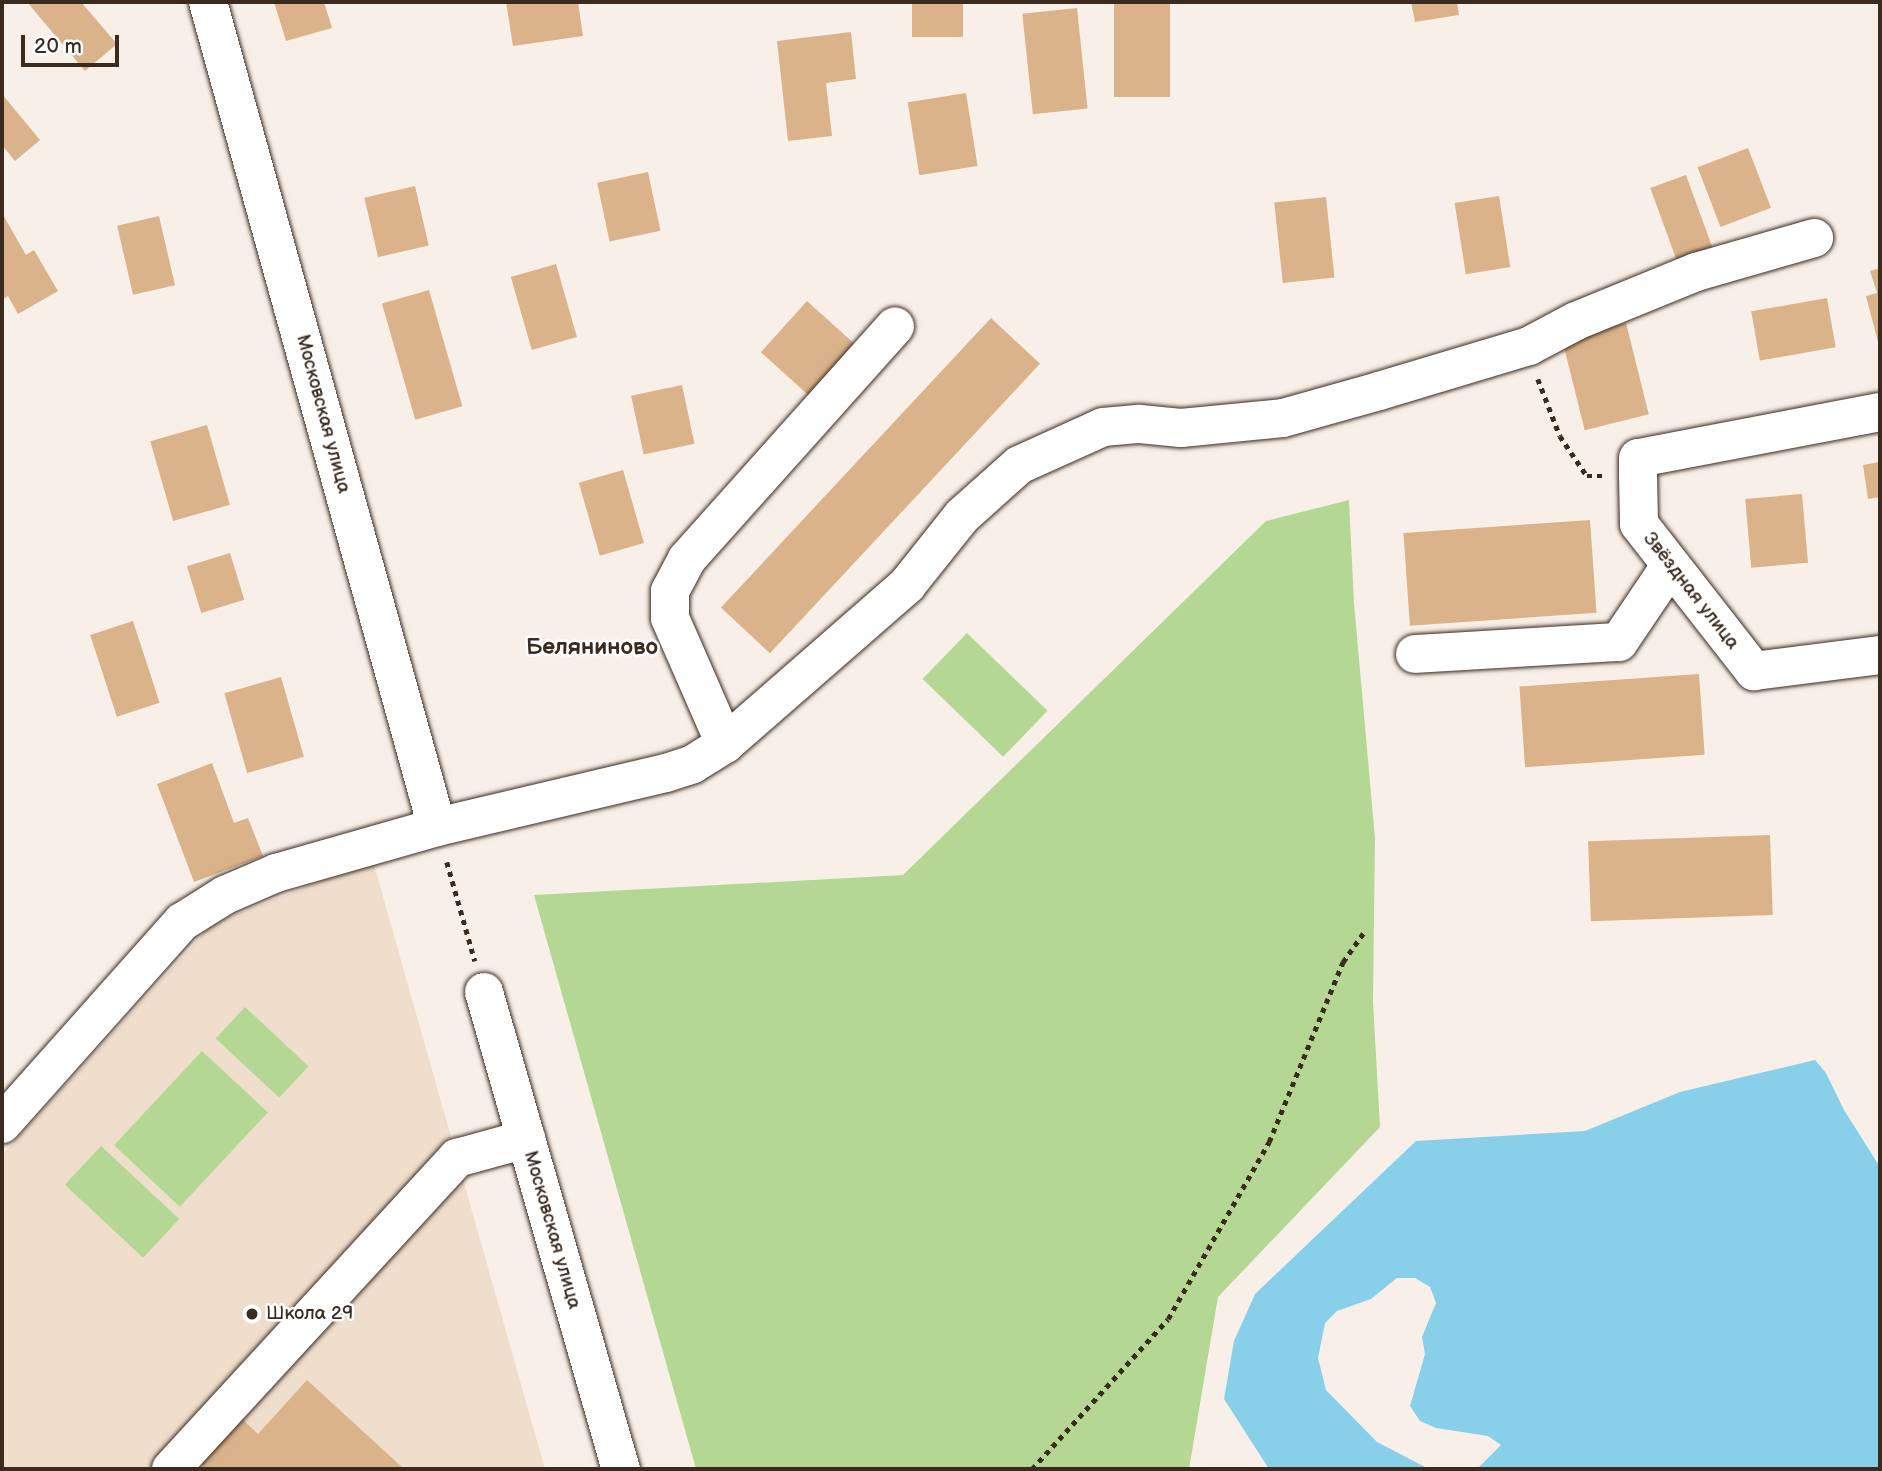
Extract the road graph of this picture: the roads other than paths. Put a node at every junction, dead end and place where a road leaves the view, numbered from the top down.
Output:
1 (208, 2) edge
2 (1814, 238) dead end
3 (895, 326) dead end
4 (1880, 412) edge
5 (1670, 566) junction
6 (1415, 654) dead end
7 (1880, 655) edge
8 (726, 744) junction
9 (437, 827) junction
10 (484, 992) road end
11 (2, 1124) edge
12 (526, 1139) junction
13 (171, 1469) edge
14 (621, 1469) edge

1 - 9 street, Московская улица
2 - 8 street
3 - 8 street
4 - 5 street, Звёздная улица
5 - 6 street
5 - 7 street, Звёздная улица
8 - 9 street
9 - 11 street
10 - 12 street, Московская улица
12 - 13 street
12 - 14 street, Московская улица

